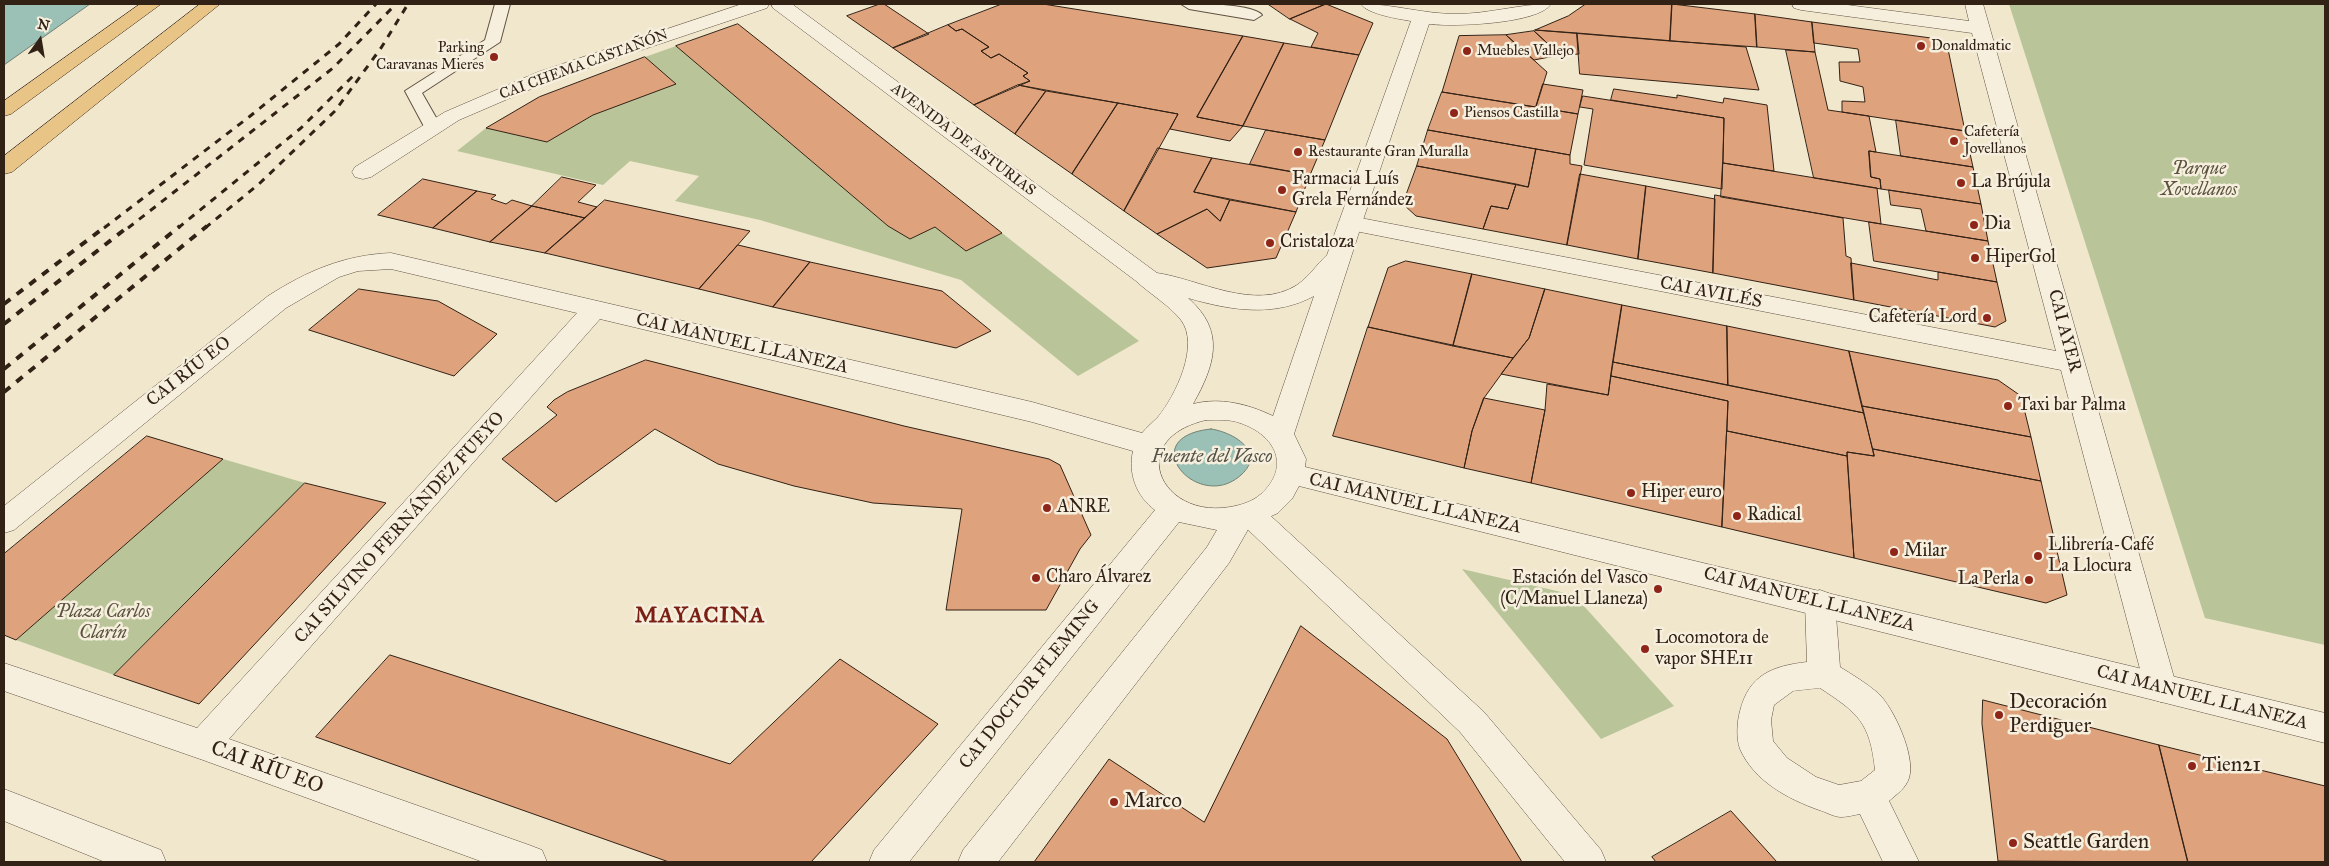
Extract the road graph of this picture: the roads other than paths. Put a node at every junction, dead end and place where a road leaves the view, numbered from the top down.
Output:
1 (152, 4) edge
2 (211, 4) edge
3 (502, 4) edge
4 (760, 4) edge
5 (780, 4) edge
6 (1189, 4) edge
7 (1370, 4) edge
8 (1542, 4) edge
9 (1801, 4) edge
10 (1974, 4) edge
11 (1254, 15) dead end
12 (1422, 17) junction
13 (1982, 29) junction
14 (4, 110) edge
15 (433, 128) junction
16 (4, 168) edge
17 (363, 172) dead end
18 (1350, 223) junction
19 (1340, 254) junction
20 (334, 269) joint
21 (1145, 276) junction
22 (596, 310) junction
23 (2072, 363) junction
24 (1168, 423) junction
25 (1280, 436) junction
26 (1148, 445) junction
27 (1292, 474) junction
28 (1174, 508) junction
29 (1245, 516) junction
30 (4, 522) edge
31 (1820, 603) junction
32 (1824, 674) junction
33 (4, 677) edge
34 (2161, 688) junction
35 (2325, 728) edge
36 (204, 745) junction
37 (1869, 796) junction
38 (4, 805) edge
39 (148, 862) edge
40 (529, 862) edge
41 (887, 862) edge
42 (976, 862) edge
43 (1588, 862) edge
44 (1900, 862) edge

1 - 14 highway
2 - 16 highway
3 - 15 lane
4 - 15 street, CAI CHEMA CASTAÑÓN
5 - 21 street, AVENIDA DE ASTURIAS
6 - 11 lane
7 - 12 street
8 - 12 street
9 - 13 street
10 - 13 street, CAI AYER
12 - 18 street
13 - 23 street, CAI AYER
15 - 17 street, CAI CHEMA CASTAÑÓN
18 - 19 street
18 - 23 street, CAI AVILÉS
19 - 21 street, AVENIDA DE ASTURIAS
19 - 25 street
20 - 22 street, CAI MANUEL LLANEZA
20 - 30 street, CAI RÍU EO
21 - 24 street, AVENIDA DE ASTURIAS
22 - 26 street, CAI MANUEL LLANEZA
22 - 36 street, CAI SILVINO FERNÁNDEZ FUEYO
23 - 34 street, CAI AYER
24 - 25 street
24 - 26 street
25 - 27 street
26 - 28 street
27 - 29 street
27 - 31 street, CAI MANUEL LLANEZA
28 - 29 street
28 - 41 street, CAI DOCTOR FLEMING
29 - 42 street
29 - 43 street
31 - 32 street
31 - 34 street, CAI MANUEL LLANEZA
32 - 37 street
32 - 37 street
33 - 36 street, CAI RÍU EO
34 - 35 street, CAI MANUEL LLANEZA
36 - 40 street, CAI RÍU EO
37 - 44 street
38 - 39 street

